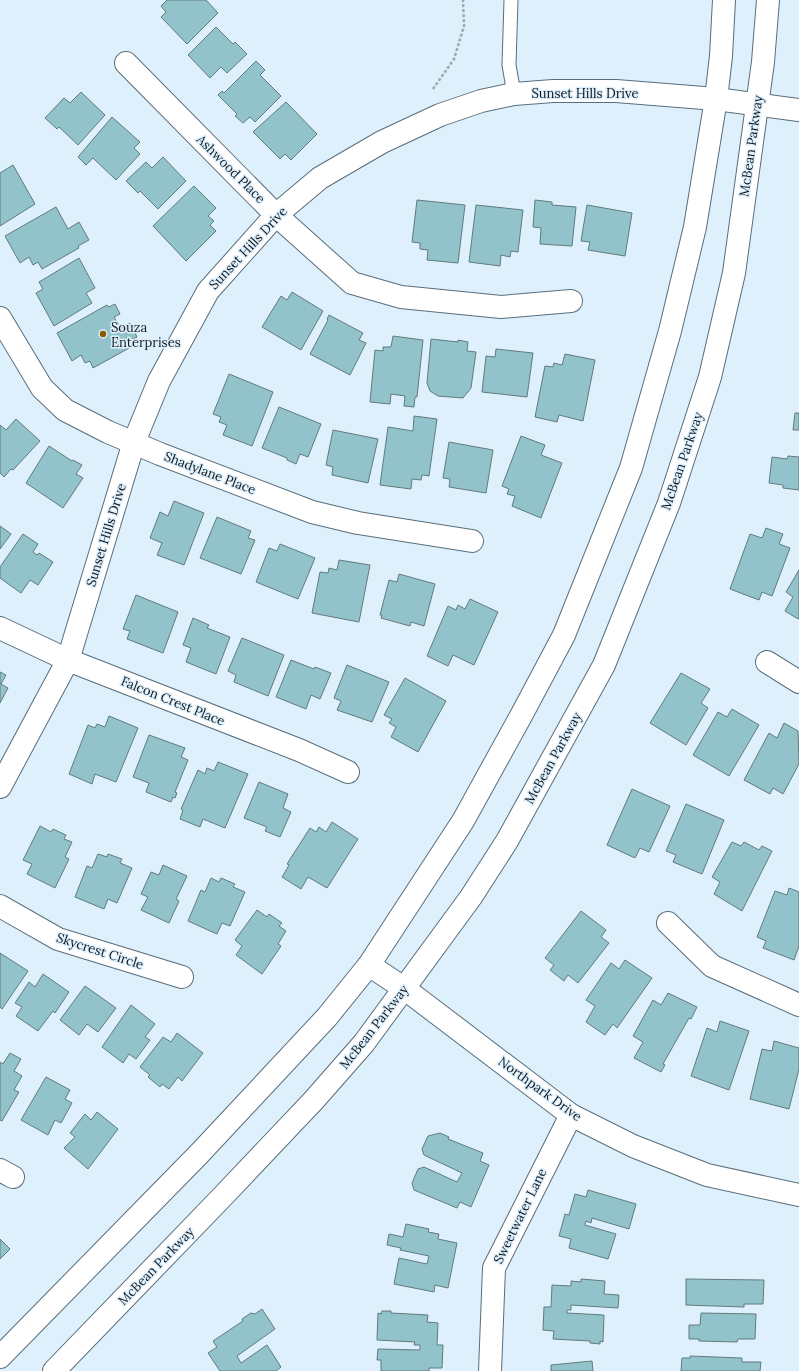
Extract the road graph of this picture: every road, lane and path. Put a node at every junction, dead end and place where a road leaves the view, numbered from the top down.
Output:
1 (463, 0) edge
2 (511, 0) edge
3 (724, 0) edge
4 (768, 0) edge
5 (126, 63) dead end
6 (433, 89) dead end
7 (514, 94) junction
8 (716, 99) junction
9 (756, 105) junction
10 (799, 110) edge
11 (276, 215) junction
12 (571, 301) dead end
13 (0, 318) edge
14 (134, 442) junction
15 (472, 541) dead end
16 (0, 628) edge
17 (68, 660) junction
18 (767, 662) dead end
19 (799, 682) edge
20 (348, 772) dead end
21 (0, 787) edge
22 (0, 906) edge
23 (668, 923) dead end
24 (370, 965) junction
25 (182, 977) dead end
26 (405, 988) junction
27 (799, 1004) edge
28 (570, 1114) junction
29 (799, 1195) edge
30 (0, 1357) edge
31 (54, 1371) edge
32 (490, 1371) edge

1 - 6 path
2 - 7 lane
3 - 8 street
4 - 9 street, McBean Parkway
5 - 11 street, Ashwood Place
7 - 8 street, Sunset Hills Drive
7 - 11 street, Sunset Hills Drive
8 - 9 street, Sunset Hills Drive
8 - 24 street
9 - 10 street, Sunset Hills Drive
9 - 26 street, McBean Parkway
11 - 12 street, Ashwood Place
11 - 14 street, Sunset Hills Drive
13 - 14 street, Shadylane Place
14 - 15 street, Shadylane Place
14 - 17 street, Sunset Hills Drive
16 - 17 street, Falcon Crest Place
17 - 20 street, Falcon Crest Place
17 - 21 street, Sunset Hills Drive
18 - 19 street
22 - 25 street, Skycrest Circle
23 - 27 street
24 - 26 street, Northpark Drive
24 - 30 street
26 - 28 street, Northpark Drive
26 - 31 street, McBean Parkway
28 - 29 street, Northpark Drive
28 - 32 street, Sweetwater Lane

